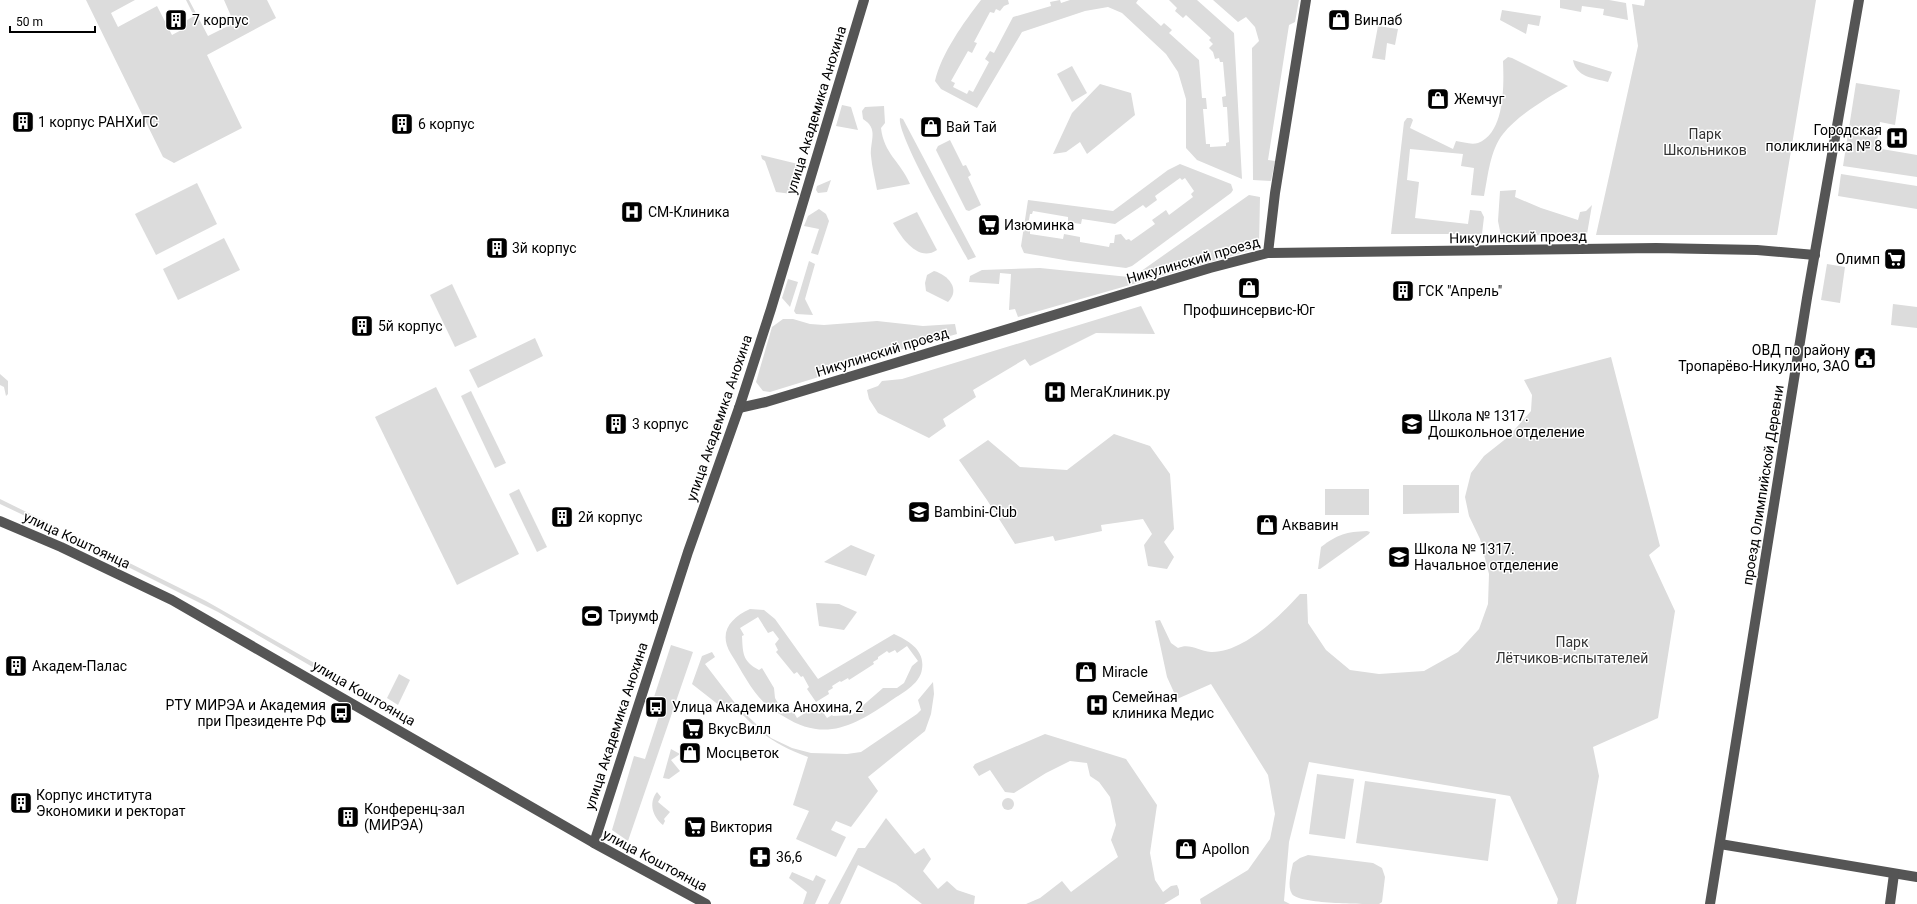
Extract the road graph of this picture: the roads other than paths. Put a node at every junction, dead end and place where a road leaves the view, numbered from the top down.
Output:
1 (864, 0) edge
2 (1306, 0) edge
3 (1858, 0) edge
4 (1268, 253) junction
5 (1815, 255) junction
6 (739, 408) junction
7 (0, 522) edge
8 (594, 843) junction
9 (1720, 844) junction
10 (1894, 874) junction
11 (1917, 877) edge
12 (706, 904) edge
13 (1710, 904) edge
14 (1890, 904) edge

1 - 6 street, улица Академика Анохина
2 - 4 street
3 - 5 street, проезд Олимпийской Деревни
4 - 5 street, Никулинский проезд
4 - 6 street, Никулинский проезд
5 - 9 street, проезд Олимпийской Деревни
6 - 8 street, улица Академика Анохина
7 - 8 street, улица Коштоянца
8 - 12 street, улица Коштоянца
9 - 10 street
9 - 13 street, проезд Олимпийской Деревни
10 - 11 street
10 - 14 street

